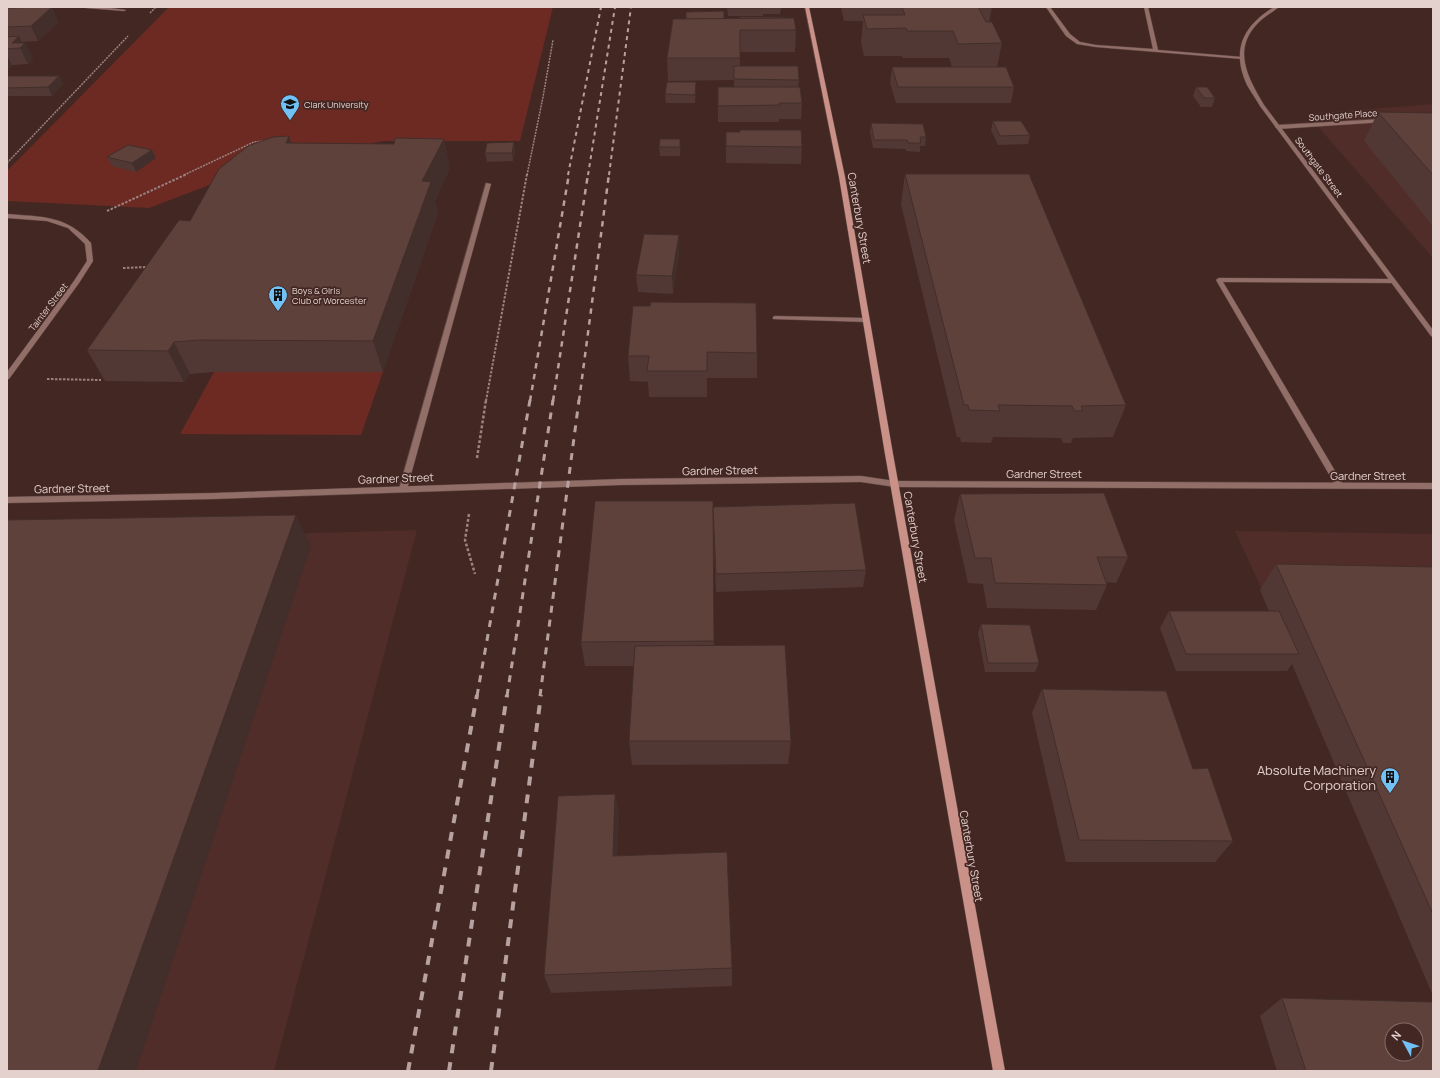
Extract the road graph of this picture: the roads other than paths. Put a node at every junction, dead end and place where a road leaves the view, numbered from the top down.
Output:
1 (86, 7) edge
2 (807, 7) edge
3 (1048, 7) edge
4 (1146, 7) edge
5 (1277, 7) edge
6 (124, 10) dead end
7 (1156, 51) junction
8 (1242, 58) junction
9 (1387, 120) edge
10 (1278, 127) junction
11 (488, 184) dead end
12 (7, 216) edge
13 (1393, 281) junction
14 (775, 318) dead end
15 (866, 320) junction
16 (1433, 335) edge
17 (7, 377) edge
18 (895, 484) junction
19 (1340, 486) junction
20 (1433, 486) edge
21 (403, 490) junction
22 (7, 500) edge
23 (999, 1071) edge

1 - 6 street
2 - 15 street, Canterbury Street
3 - 7 street
4 - 7 street
5 - 8 street, Southgate Street
7 - 8 street
8 - 10 street, Southgate Street
9 - 10 street, Southgate Place
10 - 13 street, Southgate Street
11 - 21 street
12 - 17 street, Tainter Street
13 - 16 street, Southgate Street
13 - 19 street
14 - 15 street
15 - 18 street, Canterbury Street
18 - 19 street, Gardner Street
18 - 21 street, Gardner Street
18 - 23 street, Canterbury Street
19 - 20 street, Gardner Street
21 - 22 street, Gardner Street

